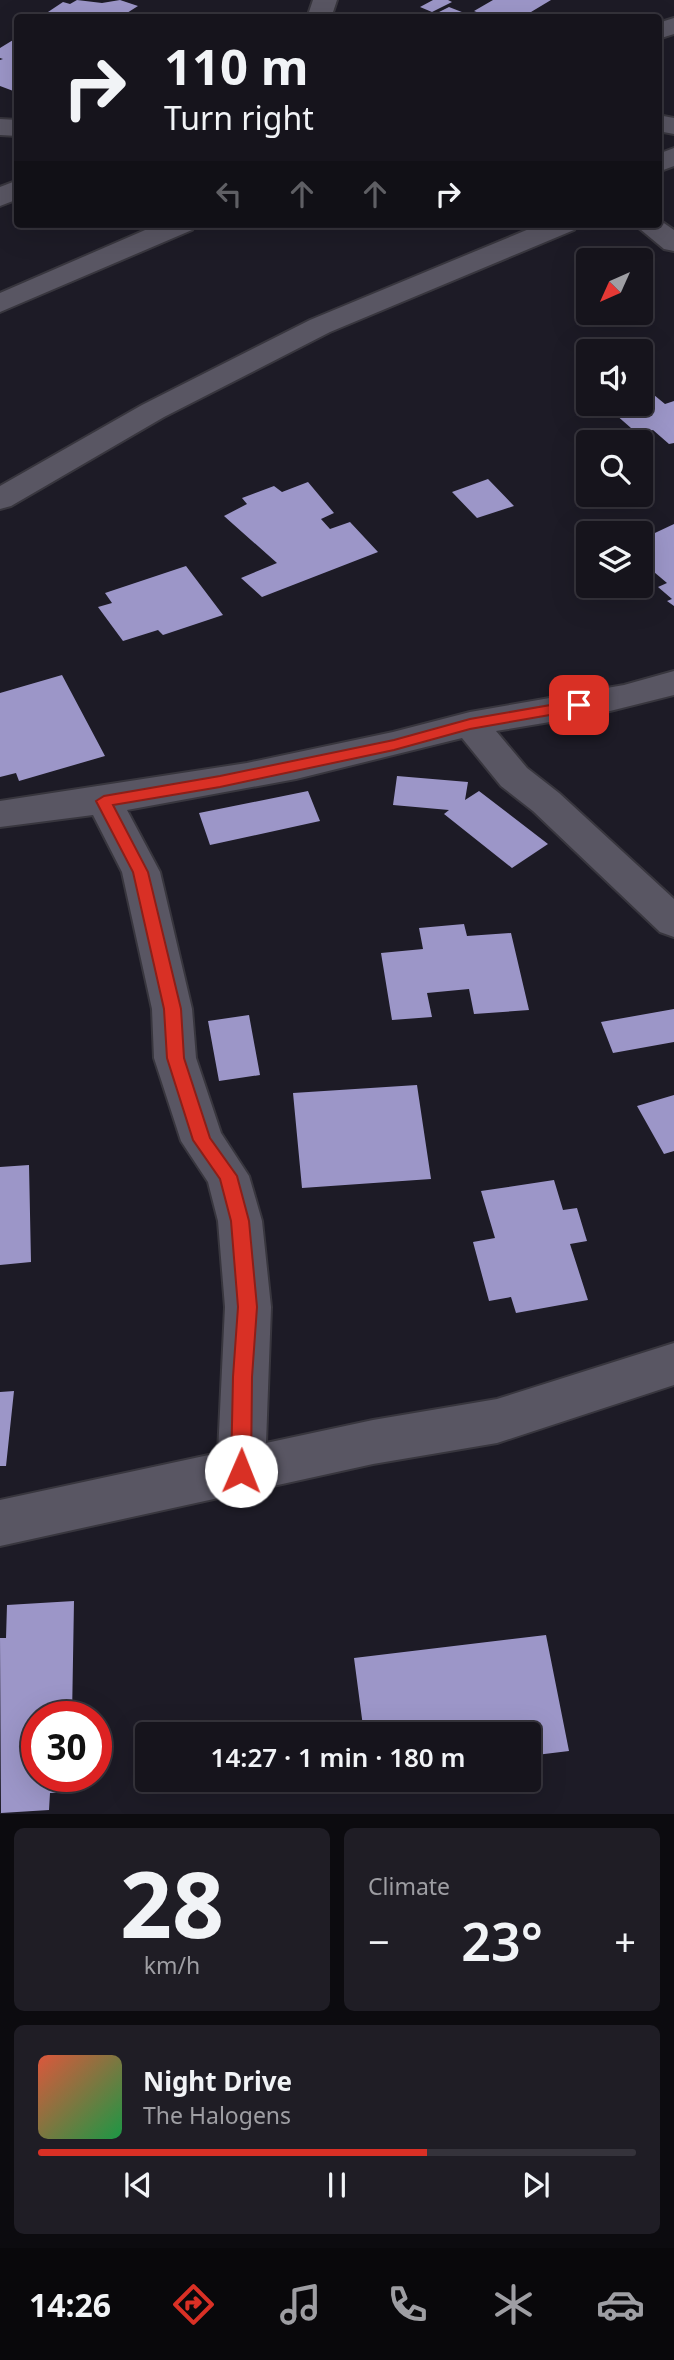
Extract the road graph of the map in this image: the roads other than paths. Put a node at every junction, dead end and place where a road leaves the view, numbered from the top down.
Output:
1 (173, 228) edge
2 (555, 228) edge
3 (653, 228) edge
4 (674, 243) edge
5 (0, 303) edge
6 (0, 499) edge
7 (674, 683) edge
8 (470, 724) junction
9 (104, 801) junction
10 (0, 814) edge
11 (674, 922) edge
12 (674, 1364) edge
13 (241, 1471) junction
14 (0, 1523) edge

1 - 5 street
2 - 6 street
3 - 4 street
7 - 8 street
8 - 9 street
8 - 11 street
9 - 10 street
9 - 13 street
12 - 13 street
13 - 14 street

